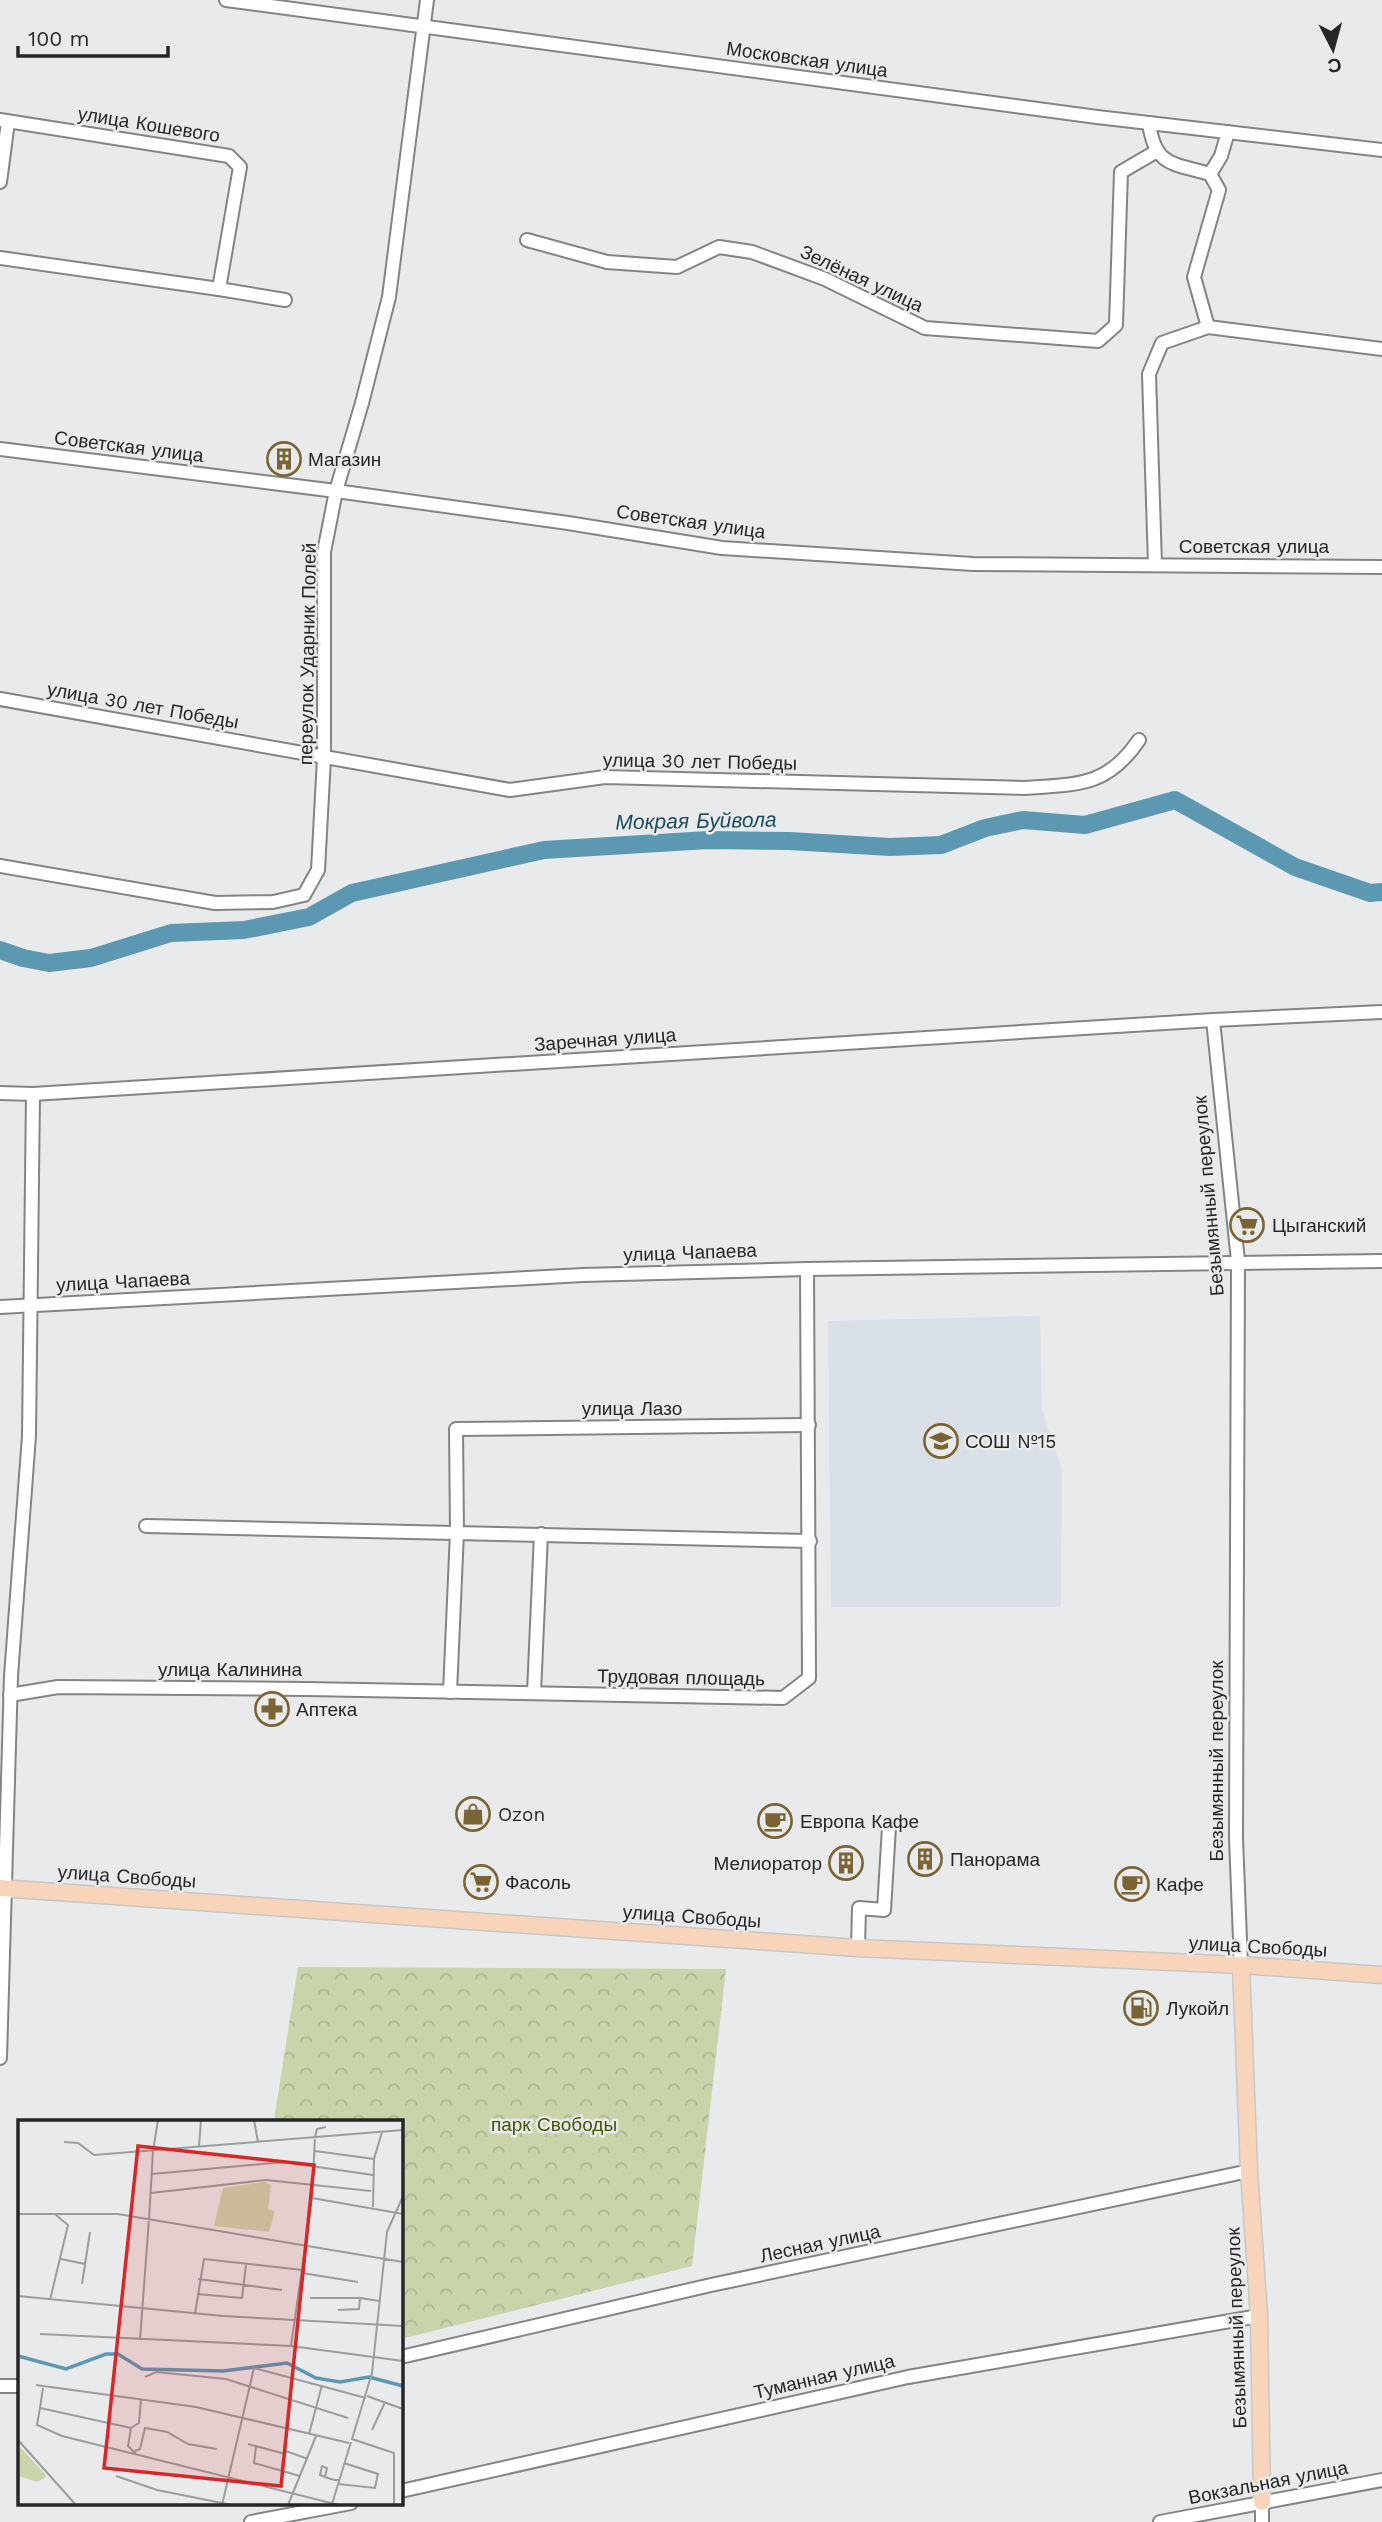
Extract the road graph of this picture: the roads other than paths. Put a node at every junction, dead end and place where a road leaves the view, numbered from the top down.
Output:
1 (226, 0) edge
2 (427, 0) edge
3 (425, 26) junction
4 (4, 121) edge
5 (1149, 123) junction
6 (1228, 132) junction
7 (1382, 150) edge
8 (1157, 151) junction
9 (1210, 174) junction
10 (0, 182) edge
11 (527, 240) dead end
12 (0, 258) edge
13 (219, 289) junction
14 (285, 300) dead end
15 (1208, 327) junction
16 (1382, 348) edge
17 (0, 449) edge
18 (336, 491) junction
19 (1155, 565) junction
20 (1382, 567) edge
21 (0, 699) edge
22 (1139, 740) dead end
23 (324, 758) junction
24 (0, 866) edge
25 (1382, 1013) edge
26 (1213, 1020) junction
27 (0, 1093) edge
28 (33, 1094) junction
29 (1238, 1261) junction
30 (1382, 1261) edge
31 (807, 1269) junction
32 (30, 1305) junction
33 (0, 1307) edge
34 (809, 1425) junction
35 (146, 1526) dead end
36 (457, 1532) junction
37 (541, 1534) junction
38 (810, 1541) junction
39 (5, 1675) edge
40 (450, 1692) junction
41 (534, 1693) junction
42 (10, 1695) junction
43 (889, 1827) dead end
44 (2, 1889) edge
45 (858, 1948) junction
46 (1241, 1965) junction
47 (1382, 1975) edge
48 (0, 2058) edge
49 (1249, 2171) junction
50 (1259, 2316) junction
51 (402, 2357) edge
52 (0, 2386) edge
53 (18, 2386) edge
54 (1382, 2480) edge
55 (402, 2491) edge
56 (1262, 2502) junction
57 (346, 2504) edge
58 (251, 2522) edge
59 (1160, 2522) edge
60 (1262, 2522) edge

1 - 3 street, Московская улица
2 - 3 street, переулок Ударник Полей
3 - 5 street, Московская улица
3 - 18 street, переулок Ударник Полей
4 - 10 street, улица Кошевого
4 - 13 street, улица Кошевого
5 - 6 street, Московская улица
5 - 8 street
6 - 7 street, Московская улица
6 - 9 street
8 - 9 street
8 - 11 street, Зелёная улица
9 - 15 street
12 - 13 street
13 - 14 street
15 - 16 street
15 - 19 street
17 - 18 street, Советская улица
18 - 19 street, Советская улица
18 - 23 street, переулок Ударник Полей
19 - 20 street, Советская улица
21 - 23 street, улица 30 лет Победы
22 - 23 street, улица 30 лет Победы
23 - 24 street, переулок Ударник Полей
25 - 26 street, Заречная улица
26 - 28 street, Заречная улица
26 - 29 street, Безымянный переулок
27 - 28 street, Заречная улица
28 - 32 street
29 - 30 street, улица Чапаева
29 - 31 street, улица Чапаева
29 - 46 street, Безымянный переулок
31 - 32 street, улица Чапаева
31 - 34 street, Трудовая площадь
32 - 33 street, улица Чапаева
32 - 39 street
34 - 36 street, улица Лазо
34 - 38 street, Трудовая площадь
35 - 36 street
36 - 37 street
36 - 40 street
37 - 38 street
37 - 41 street
38 - 41 street, Трудовая площадь
39 - 42 street
40 - 41 street, Трудовая площадь
40 - 42 street, улица Калинина
42 - 44 street
43 - 45 street
44 - 45 main road, улица Свободы
44 - 48 street
45 - 46 main road, улица Свободы
46 - 47 main road, улица Свободы
46 - 49 main road, Безымянный переулок
49 - 50 main road, Безымянный переулок
49 - 51 street, Лесная улица
50 - 55 street, Туманная улица
50 - 56 main road, Безымянный переулок
52 - 53 street
54 - 56 street, Вокзальная улица
56 - 59 street, Вокзальная улица
56 - 60 street
57 - 58 street

